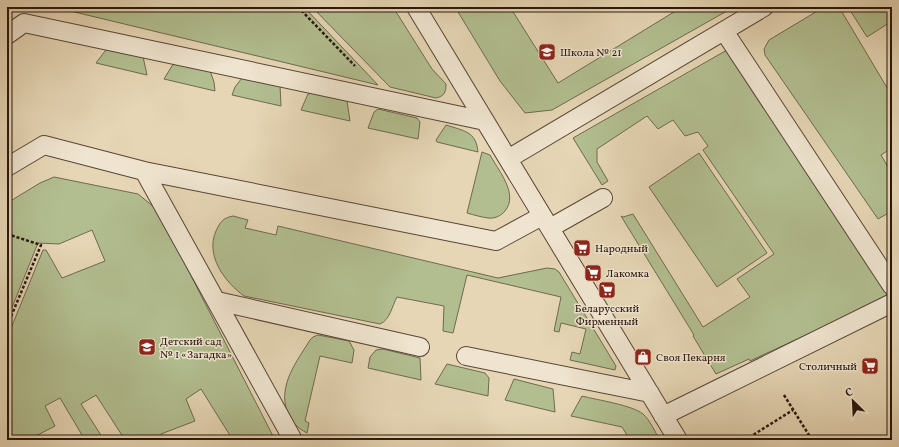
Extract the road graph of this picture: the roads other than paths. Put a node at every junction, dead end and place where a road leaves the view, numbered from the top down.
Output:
1 (416, 7) edge
2 (764, 7) edge
3 (724, 31) junction
4 (7, 34) edge
5 (485, 121) junction
6 (508, 159) junction
7 (7, 167) edge
8 (144, 171) junction
9 (603, 198) dead end
10 (546, 222) junction
11 (892, 286) edge
12 (217, 301) junction
13 (892, 303) edge
14 (420, 347) dead end
15 (466, 356) dead end
16 (650, 393) junction
17 (664, 416) junction
18 (293, 440) edge
19 (678, 440) edge

1 - 5 lane
2 - 3 lane
3 - 6 lane
3 - 11 lane
4 - 5 lane
5 - 6 lane
6 - 10 lane
7 - 8 lane
8 - 10 lane
8 - 12 lane
9 - 10 lane
10 - 16 lane
12 - 14 lane
12 - 18 lane
13 - 17 lane
15 - 16 lane
16 - 17 lane
17 - 19 lane

